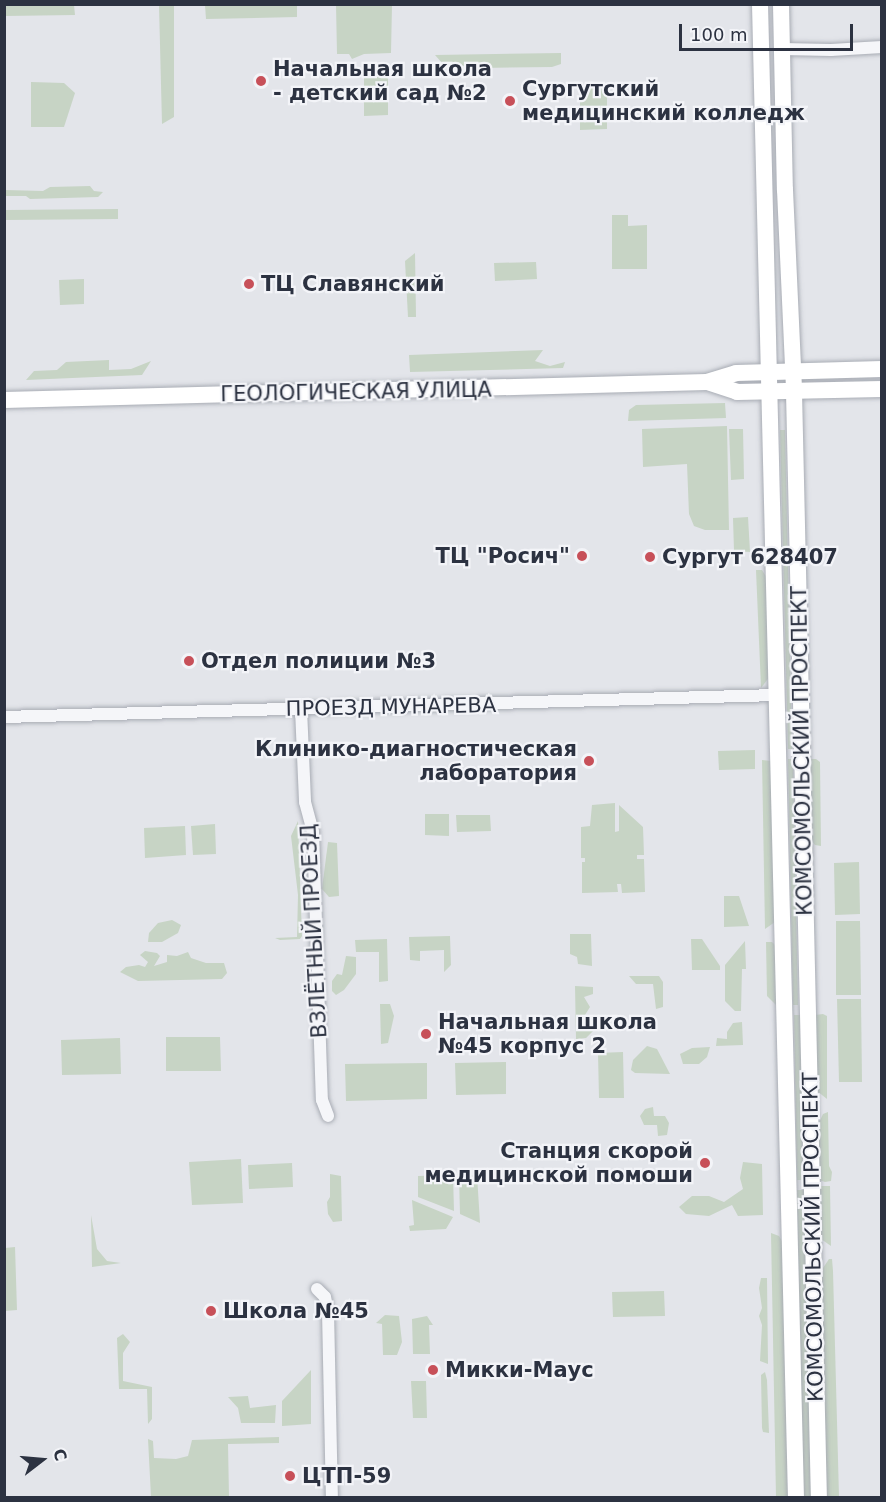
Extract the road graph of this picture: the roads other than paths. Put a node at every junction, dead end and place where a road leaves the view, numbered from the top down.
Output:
1 (760, 4) edge
2 (782, 4) edge
3 (882, 47) edge
4 (782, 49) junction
5 (882, 369) edge
6 (769, 372) junction
7 (793, 372) junction
8 (707, 382) junction
9 (882, 389) edge
10 (769, 392) junction
11 (794, 392) junction
12 (4, 400) edge
13 (778, 695) junction
14 (302, 709) junction
15 (4, 717) edge
16 (328, 1116) dead end
17 (316, 1289) dead end
18 (332, 1497) edge
19 (796, 1497) edge
20 (819, 1497) edge

1 - 6 main road, КОМСОМОЛЬСКИЙ ПРОСПЕКТ
2 - 4 main road, КОМСОМОЛЬСКИЙ ПРОСПЕКТ
3 - 4 street
4 - 7 main road, КОМСОМОЛЬСКИЙ ПРОСПЕКТ
5 - 7 main road, ГЕОЛОГИЧЕСКАЯ УЛИЦА
6 - 7 main road, ГЕОЛОГИЧЕСКАЯ УЛИЦА
6 - 8 main road, ГЕОЛОГИЧЕСКАЯ УЛИЦА
6 - 10 main road, КОМСОМОЛЬСКИЙ ПРОСПЕКТ
7 - 11 main road, КОМСОМОЛЬСКИЙ ПРОСПЕКТ
8 - 10 main road, ГЕОЛОГИЧЕСКАЯ УЛИЦА
8 - 12 main road, ГЕОЛОГИЧЕСКАЯ УЛИЦА
9 - 11 main road, ГЕОЛОГИЧЕСКАЯ УЛИЦА
10 - 11 main road, ГЕОЛОГИЧЕСКАЯ УЛИЦА
10 - 13 main road, КОМСОМОЛЬСКИЙ ПРОСПЕКТ
11 - 20 main road, КОМСОМОЛЬСКИЙ ПРОСПЕКТ
13 - 14 street, ПРОЕЗД МУНАРЕВА
13 - 19 main road, КОМСОМОЛЬСКИЙ ПРОСПЕКТ
14 - 15 street, ПРОЕЗД МУНАРЕВА
14 - 16 street, ВЗЛЁТНЫЙ ПРОЕЗД
17 - 18 street

